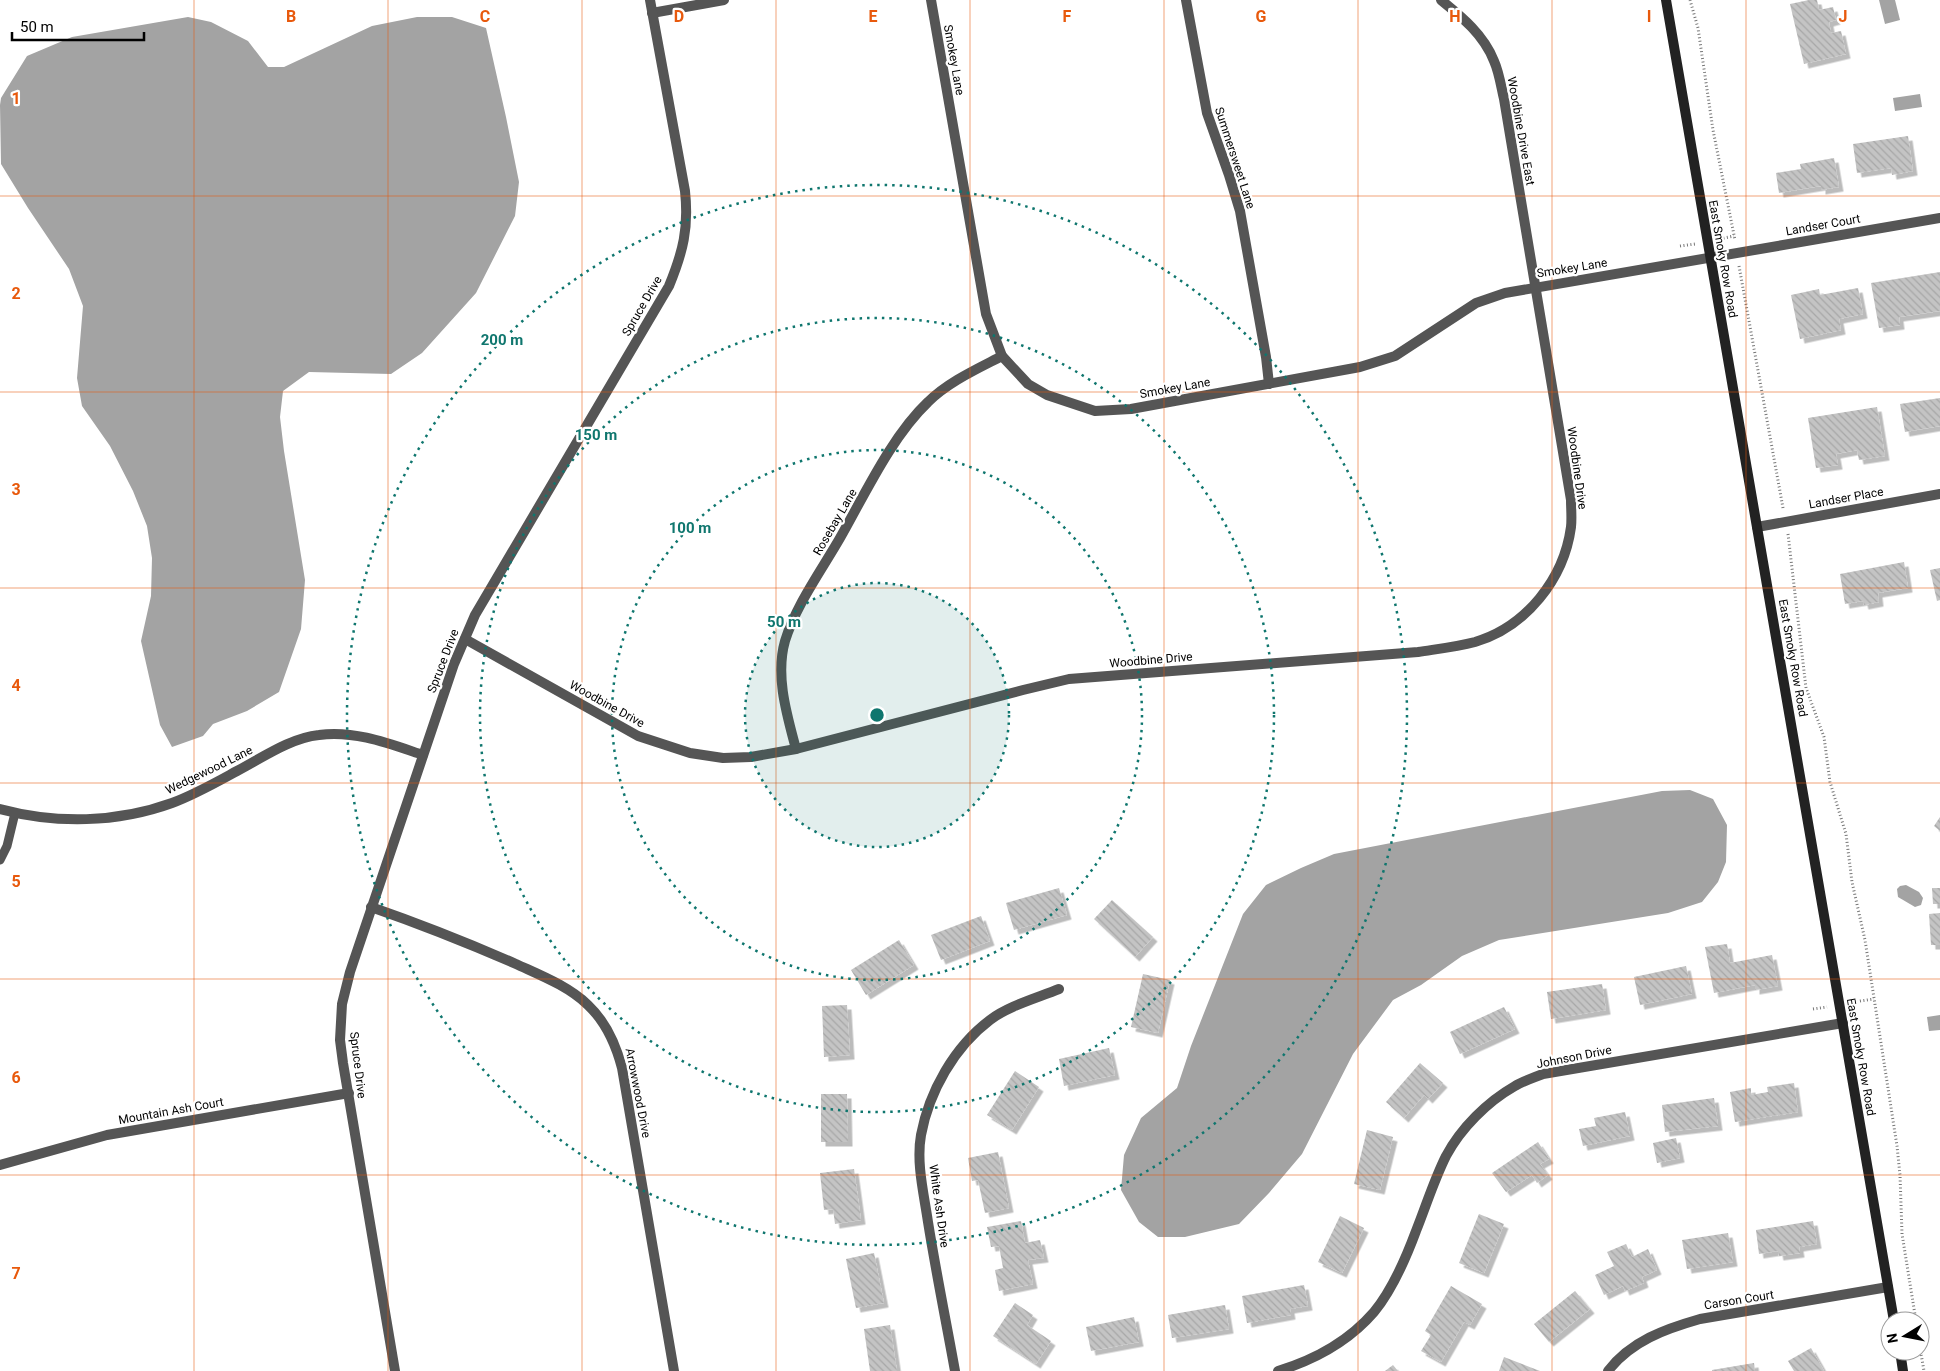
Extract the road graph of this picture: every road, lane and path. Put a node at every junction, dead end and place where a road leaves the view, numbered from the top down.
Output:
1 (650, 0) edge
2 (724, 0) edge
3 (930, 0) edge
4 (1186, 0) edge
5 (1441, 0) edge
6 (1666, 0) edge
7 (652, 13) junction
8 (1940, 218) edge
9 (1710, 257) junction
10 (1535, 286) junction
11 (1002, 356) junction
12 (1269, 384) junction
13 (1940, 494) edge
14 (1757, 526) junction
15 (1789, 537) dead end
16 (465, 639) junction
17 (796, 749) junction
18 (423, 755) junction
19 (0, 809) edge
20 (15, 813) junction
21 (0, 860) edge
22 (371, 907) junction
23 (1059, 989) dead end
24 (1874, 999) junction
25 (1849, 1003) dead end
26 (1843, 1022) junction
27 (349, 1093) junction
28 (0, 1165) edge
29 (1888, 1288) junction
30 (1892, 1311) edge
31 (1914, 1311) edge
32 (395, 1371) edge
33 (674, 1371) edge
34 (955, 1371) edge
35 (1278, 1371) edge
36 (1608, 1371) edge

1 - 7 street, Spruce Drive
2 - 7 street
3 - 11 street, Smokey Lane
4 - 12 street, Summersweet Lane
5 - 10 street, Woodbine Drive East
6 - 9 street, East Smoky Row Road
7 - 16 street, Spruce Drive
8 - 9 street, Landser Court
9 - 10 street, Smokey Lane
9 - 14 street, East Smoky Row Road
10 - 12 street, Smokey Lane
10 - 17 street, Woodbine Drive
11 - 12 street, Smokey Lane
11 - 17 street, Rosebay Lane
13 - 14 street, Landser Place
14 - 26 street, East Smoky Row Road
15 - 24 path
16 - 17 street, Woodbine Drive
16 - 18 street, Spruce Drive
18 - 20 street, Wedgewood Lane
18 - 22 street, Spruce Drive
19 - 20 street, Wedgewood Lane
20 - 21 lane
22 - 27 street, Spruce Drive
22 - 33 street, Arrowwood Drive
23 - 34 street, White Ash Drive
24 - 25 path
24 - 31 path
26 - 29 street, East Smoky Row Road
26 - 35 street, Johnson Drive
27 - 28 street, Mountain Ash Court
27 - 32 street, Spruce Drive
29 - 30 street, East Smoky Row Road
29 - 36 street, Carson Court

